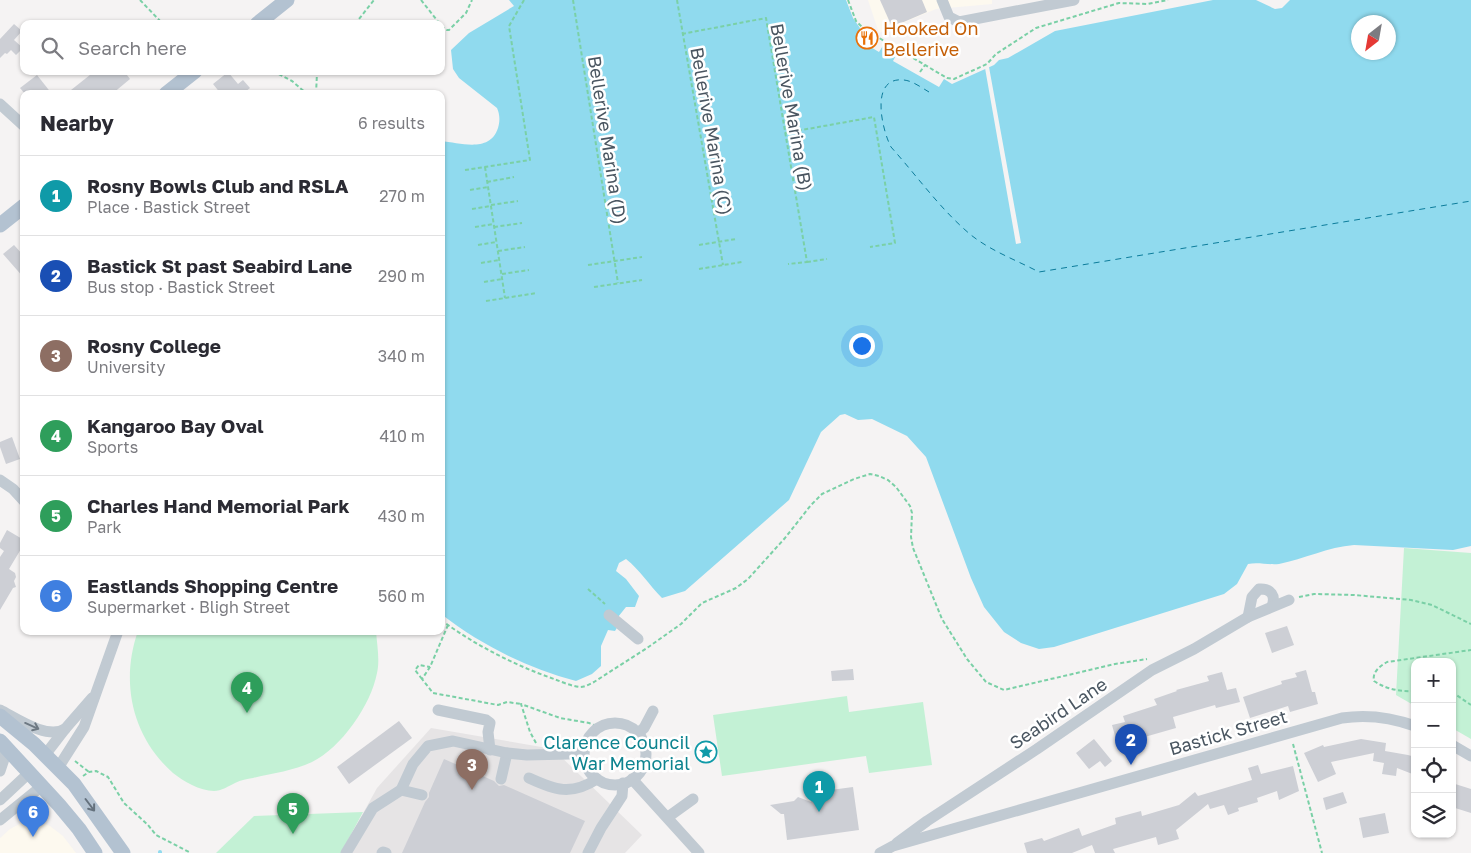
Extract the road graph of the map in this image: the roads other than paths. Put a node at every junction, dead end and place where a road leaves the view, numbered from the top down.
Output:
1 (287, 0) edge
2 (942, 0) edge
3 (1074, 0) edge
4 (262, 20) edge
5 (191, 75) edge
6 (171, 90) edge
7 (0, 104) edge
8 (20, 122) edge
9 (20, 209) edge
10 (0, 225) edge
11 (0, 480) edge
12 (20, 497) edge
13 (1289, 600) road end
14 (1272, 606) junction
15 (608, 610) road end
16 (1248, 616) junction
17 (117, 635) edge
18 (638, 639) dead end
19 (96, 693) junction
20 (0, 710) edge
21 (438, 710) dead end
22 (653, 711) dead end
23 (0, 716) edge
24 (1411, 725) edge
25 (65, 729) junction
26 (638, 734) junction
27 (2, 743) edge
28 (1456, 747) edge
29 (490, 750) junction
30 (584, 751) junction
31 (507, 753) junction
32 (45, 755) junction
33 (1471, 756) edge
34 (58, 768) junction
35 (0, 771) edge
36 (30, 772) junction
37 (529, 778) dead end
38 (501, 779) dead end
39 (597, 779) junction
40 (628, 781) junction
41 (42, 786) junction
42 (401, 790) junction
43 (422, 795) dead end
44 (693, 799) dead end
45 (0, 800) edge
46 (668, 817) junction
47 (0, 820) edge
48 (893, 846) junction
49 (95, 853) edge
50 (123, 853) edge
51 (346, 853) edge
52 (382, 853) edge
53 (386, 853) edge
54 (588, 853) edge
55 (699, 853) edge
56 (880, 853) edge

1 - 4 main road
2 - 3 street
5 - 6 main road
7 - 8 street
9 - 10 main road
11 - 12 street
13 - 14 street, Seabird Lane
14 - 16 street, Seabird Lane
14 - 16 street
15 - 18 street
16 - 48 street, Seabird Lane
17 - 19 street
19 - 25 street
19 - 34 street
20 -> 25 street
21 - 29 street
22 - 26 street
23 - 32 main road
24 - 48 street, Bastick Street
25 - 32 street
26 - 30 street
26 - 40 street
27 - 35 street
27 - 36 main road
28 - 33 street
29 - 31 street
29 - 42 street
30 - 31 street
30 - 39 street
31 - 38 street
32 - 34 main road
32 - 36 main road
34 - 41 main road
34 -> 50 main road
36 - 41 main road
36 - 45 street
37 - 39 street
39 - 40 street
40 - 46 street
40 - 54 street
41 - 47 street
41 - 49 main road
42 - 43 street
42 - 51 street
44 - 46 street
46 - 55 street
48 - 56 street, Bastick Street
52 - 53 street

